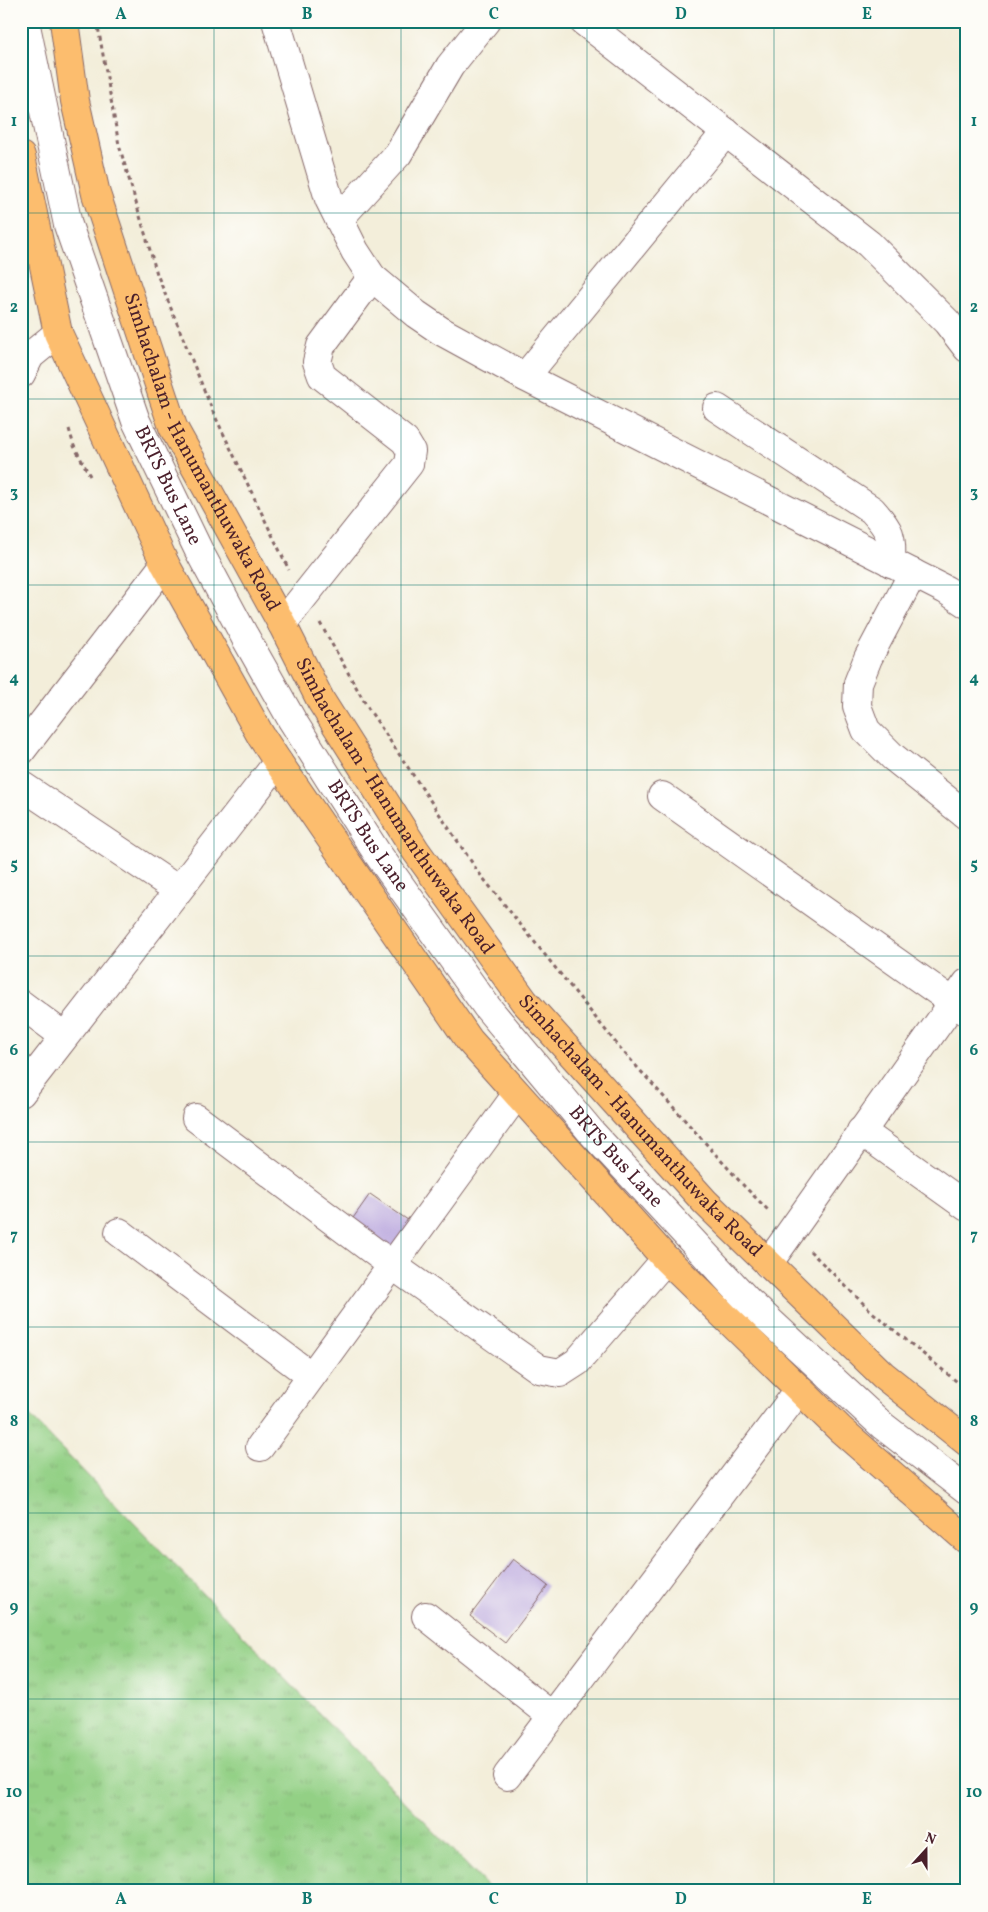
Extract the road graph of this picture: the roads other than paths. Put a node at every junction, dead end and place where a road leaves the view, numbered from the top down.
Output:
1 (26, 21) edge
2 (64, 21) edge
3 (276, 21) edge
4 (486, 21) edge
5 (583, 21) edge
6 (726, 132) junction
7 (21, 156) edge
8 (339, 219) junction
9 (372, 278) junction
10 (58, 333) junction
11 (967, 348) edge
12 (21, 374) edge
13 (525, 377) junction
14 (717, 408) dead end
15 (165, 564) junction
16 (902, 568) junction
17 (967, 604) edge
18 (282, 624) junction
19 (21, 751) edge
20 (278, 762) junction
21 (21, 785) edge
22 (662, 796) dead end
23 (967, 816) edge
24 (178, 890) junction
25 (962, 999) edge
26 (21, 1004) edge
27 (64, 1036) junction
28 (21, 1093) edge
29 (518, 1094) junction
30 (196, 1118) dead end
31 (861, 1131) junction
32 (967, 1207) edge
33 (119, 1232) dead end
34 (666, 1259) junction
35 (768, 1264) junction
36 (392, 1265) junction
37 (311, 1376) junction
38 (799, 1390) junction
39 (967, 1442) edge
40 (260, 1447) dead end
41 (967, 1491) edge
42 (967, 1540) edge
43 (426, 1616) dead end
44 (552, 1716) junction
45 (507, 1776) dead end

1 - 41 street, BRTS Bus Lane
2 - 18 main road, Simhachalam - Hanumanthuwaka Road
3 - 8 street
4 - 8 street
5 - 6 street
6 - 11 street
6 - 13 street
7 - 10 main road
8 - 9 street
9 - 13 street
9 - 18 street
10 - 12 street
10 - 15 main road
13 - 16 street
14 - 16 street
15 - 19 street
15 - 20 main road
16 - 17 street
16 - 23 street
18 - 35 main road, Simhachalam - Hanumanthuwaka Road
20 - 24 street
20 - 29 main road
21 - 24 street
22 - 25 street
24 - 27 street
25 - 31 street
26 - 27 street
27 - 28 street
29 - 34 main road
29 - 36 street
30 - 36 street
31 - 32 street
31 - 35 street
33 - 37 street
34 - 36 street
34 - 38 main road
35 - 39 main road, Simhachalam - Hanumanthuwaka Road
36 - 37 street
37 - 40 street
38 - 42 main road
38 - 44 street
43 - 44 street
44 - 45 street

